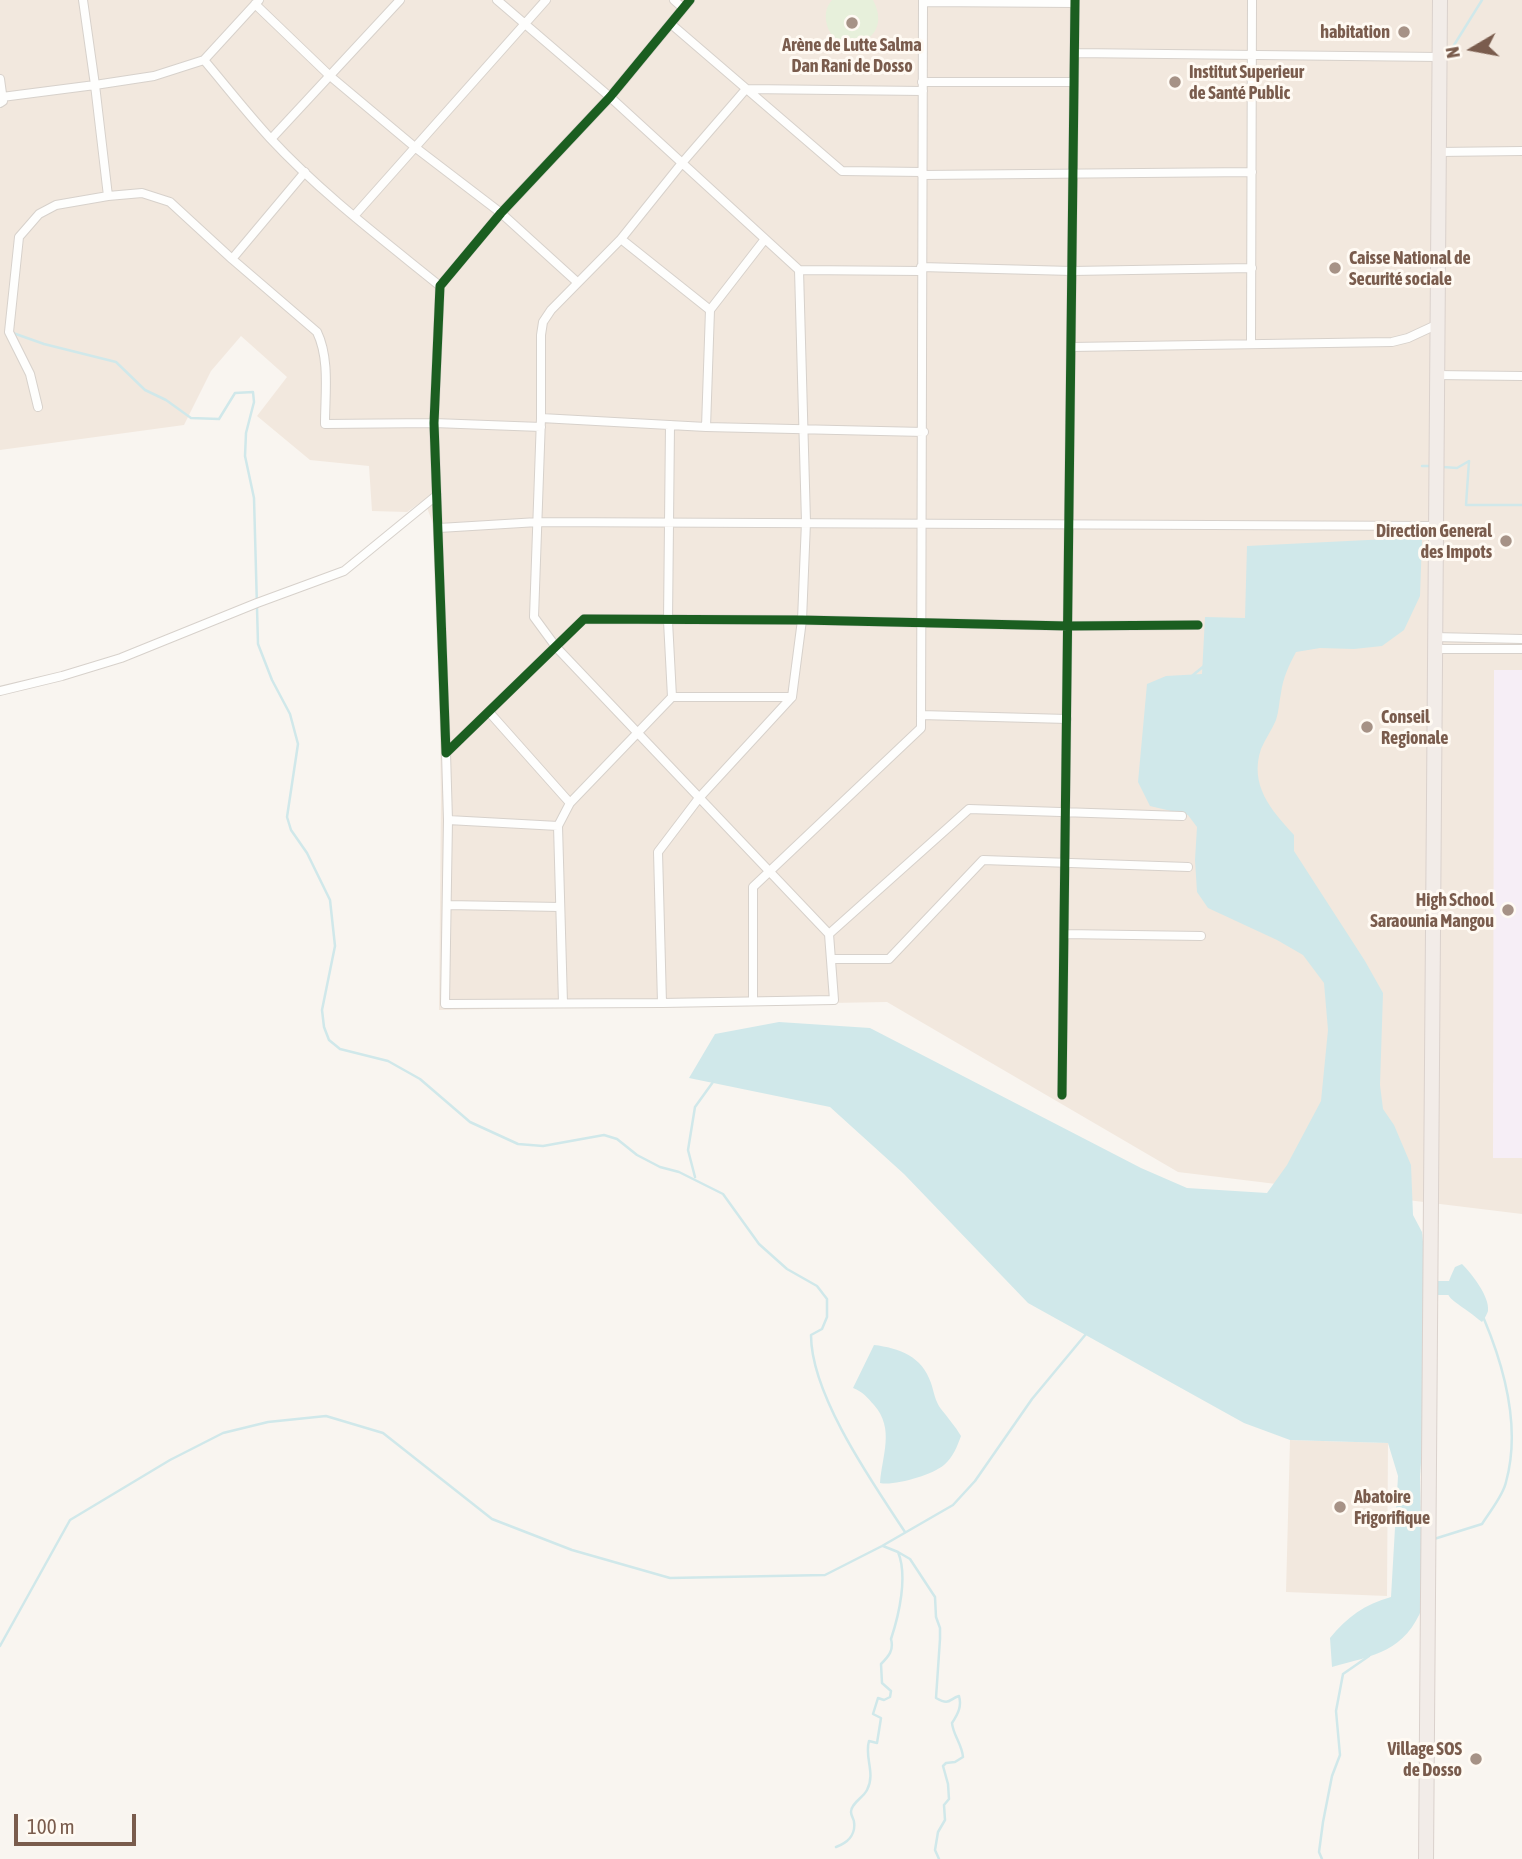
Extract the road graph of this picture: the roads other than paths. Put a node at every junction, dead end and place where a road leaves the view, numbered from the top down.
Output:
1 (83, 0) edge
2 (400, 0) edge
3 (497, 0) edge
4 (546, 0) edge
5 (674, 0) edge
6 (690, 0) edge
7 (1252, 0) edge
8 (1440, 0) edge
9 (923, 1) edge
10 (1075, 1) edge
11 (257, 2) edge
12 (683, 8) junction
13 (525, 24) junction
14 (671, 24) junction
15 (1074, 53) junction
16 (1252, 55) junction
17 (1439, 57) junction
18 (204, 60) junction
19 (330, 76) junction
20 (0, 79) edge
21 (1074, 82) junction
22 (95, 85) junction
23 (923, 86) junction
24 (746, 89) junction
25 (610, 97) junction
26 (1, 100) edge
27 (271, 139) junction
28 (415, 148) junction
29 (1522, 151) edge
30 (1438, 152) junction
31 (682, 163) junction
32 (305, 172) junction
33 (1252, 172) junction
34 (922, 174) junction
35 (1073, 174) junction
36 (108, 196) junction
37 (501, 213) junction
38 (354, 216) junction
39 (621, 239) junction
40 (765, 239) junction
41 (232, 260) junction
42 (1252, 268) junction
43 (921, 269) junction
44 (799, 270) junction
45 (1072, 271) junction
46 (577, 282) junction
47 (440, 286) junction
48 (710, 310) junction
49 (1436, 325) junction
50 (1251, 343) junction
51 (1071, 348) junction
52 (1435, 375) junction
53 (1522, 376) edge
54 (38, 407) dead end
55 (541, 422) junction
56 (434, 423) junction
57 (670, 425) junction
58 (706, 427) junction
59 (804, 429) junction
60 (924, 432) junction
61 (437, 495) junction
62 (538, 522) junction
63 (668, 522) junction
64 (806, 522) junction
65 (920, 522) junction
66 (1069, 523) junction
67 (1427, 525) junction
68 (439, 528) junction
69 (802, 620) junction
70 (668, 621) junction
71 (920, 624) junction
72 (1198, 625) dead end
73 (1068, 626) junction
74 (1522, 639) edge
75 (1434, 643) junction
76 (556, 647) junction
77 (1522, 649) edge
78 (0, 691) edge
79 (672, 697) junction
80 (792, 697) junction
81 (489, 712) junction
82 (921, 715) junction
83 (1067, 719) junction
84 (639, 734) junction
85 (446, 753) junction
86 (699, 798) junction
87 (570, 803) junction
88 (1065, 811) junction
89 (1182, 816) dead end
90 (448, 820) junction
91 (558, 826) junction
92 (1065, 863) junction
93 (1188, 867) dead end
94 (769, 871) junction
95 (446, 905) junction
96 (560, 907) junction
97 (829, 934) junction
98 (1064, 934) junction
99 (1201, 936) dead end
100 (831, 959) junction
101 (753, 1002) junction
102 (563, 1003) junction
103 (662, 1003) junction
104 (1062, 1095) dead end
105 (1426, 1859) edge

1 - 22 street
2 - 19 street
3 - 13 street
4 - 13 street
5 - 12 street
6 - 12 street
7 - 16 street
8 - 17 highway
9 - 10 street
9 - 23 street
10 - 15 street
11 - 18 street
11 - 19 street
12 - 14 street
13 - 25 street
13 - 28 street
14 - 24 street
14 - 25 street
15 - 16 street
15 - 21 street
16 - 17 street
16 - 33 street
17 - 30 highway
18 - 22 street
18 - 27 street
19 - 27 street
19 - 28 street
20 - 26 street
21 - 23 street
21 - 35 street
22 - 26 street
22 - 36 street
23 - 24 street
23 - 34 street
24 - 31 street
24 - 34 street
25 - 31 street
25 - 37 street
27 - 32 street
28 - 37 street
28 - 38 street
29 - 30 street
30 - 49 highway
31 - 39 street
31 - 40 street
32 - 38 street
32 - 41 street
33 - 35 street
33 - 42 street
34 - 35 street
34 - 43 street
35 - 45 street
36 - 41 street
36 - 54 street
37 - 46 street
37 - 47 street
38 - 47 street
39 - 46 street
39 - 48 street
40 - 44 street
40 - 48 street
41 - 56 street
42 - 45 street
42 - 50 street
43 - 44 street
43 - 45 street
43 - 60 street
44 - 59 street
45 - 51 street
46 - 55 street
47 - 56 street
48 - 58 street
49 - 50 street
49 - 52 highway
50 - 51 street
51 - 66 street
52 - 53 street
52 - 67 highway
55 - 56 street
55 - 57 street
55 - 62 street
56 - 61 street
57 - 58 street
57 - 63 street
58 - 59 street
59 - 60 street
59 - 64 street
60 - 65 street
61 - 68 street
61 - 78 street
62 - 63 street
62 - 68 street
62 - 76 street
63 - 64 street
63 - 70 street
64 - 65 street
64 - 69 street
65 - 66 street
65 - 71 street
66 - 67 street
66 - 73 street
67 - 75 highway
68 - 85 street
69 - 70 street
69 - 71 street
69 - 80 street
70 - 76 street
70 - 79 street
71 - 73 street
71 - 82 street
72 - 73 street
73 - 83 street
74 - 75 street
75 - 77 street
75 - 105 highway
76 - 81 street
76 - 84 street
79 - 80 street
79 - 84 street
80 - 86 street
81 - 85 street
81 - 87 street
82 - 83 street
82 - 94 street
83 - 88 street
84 - 86 street
84 - 87 street
85 - 90 street
86 - 94 street
86 - 103 street
87 - 91 street
88 - 89 street
88 - 92 street
88 - 97 street
90 - 91 street
90 - 95 street
91 - 96 street
92 - 93 street
92 - 98 street
92 - 100 street
94 - 97 street
94 - 101 street
95 - 96 street
95 - 102 street
96 - 102 street
97 - 100 street
98 - 99 street
98 - 104 street
100 - 101 street
101 - 103 street
102 - 103 street

